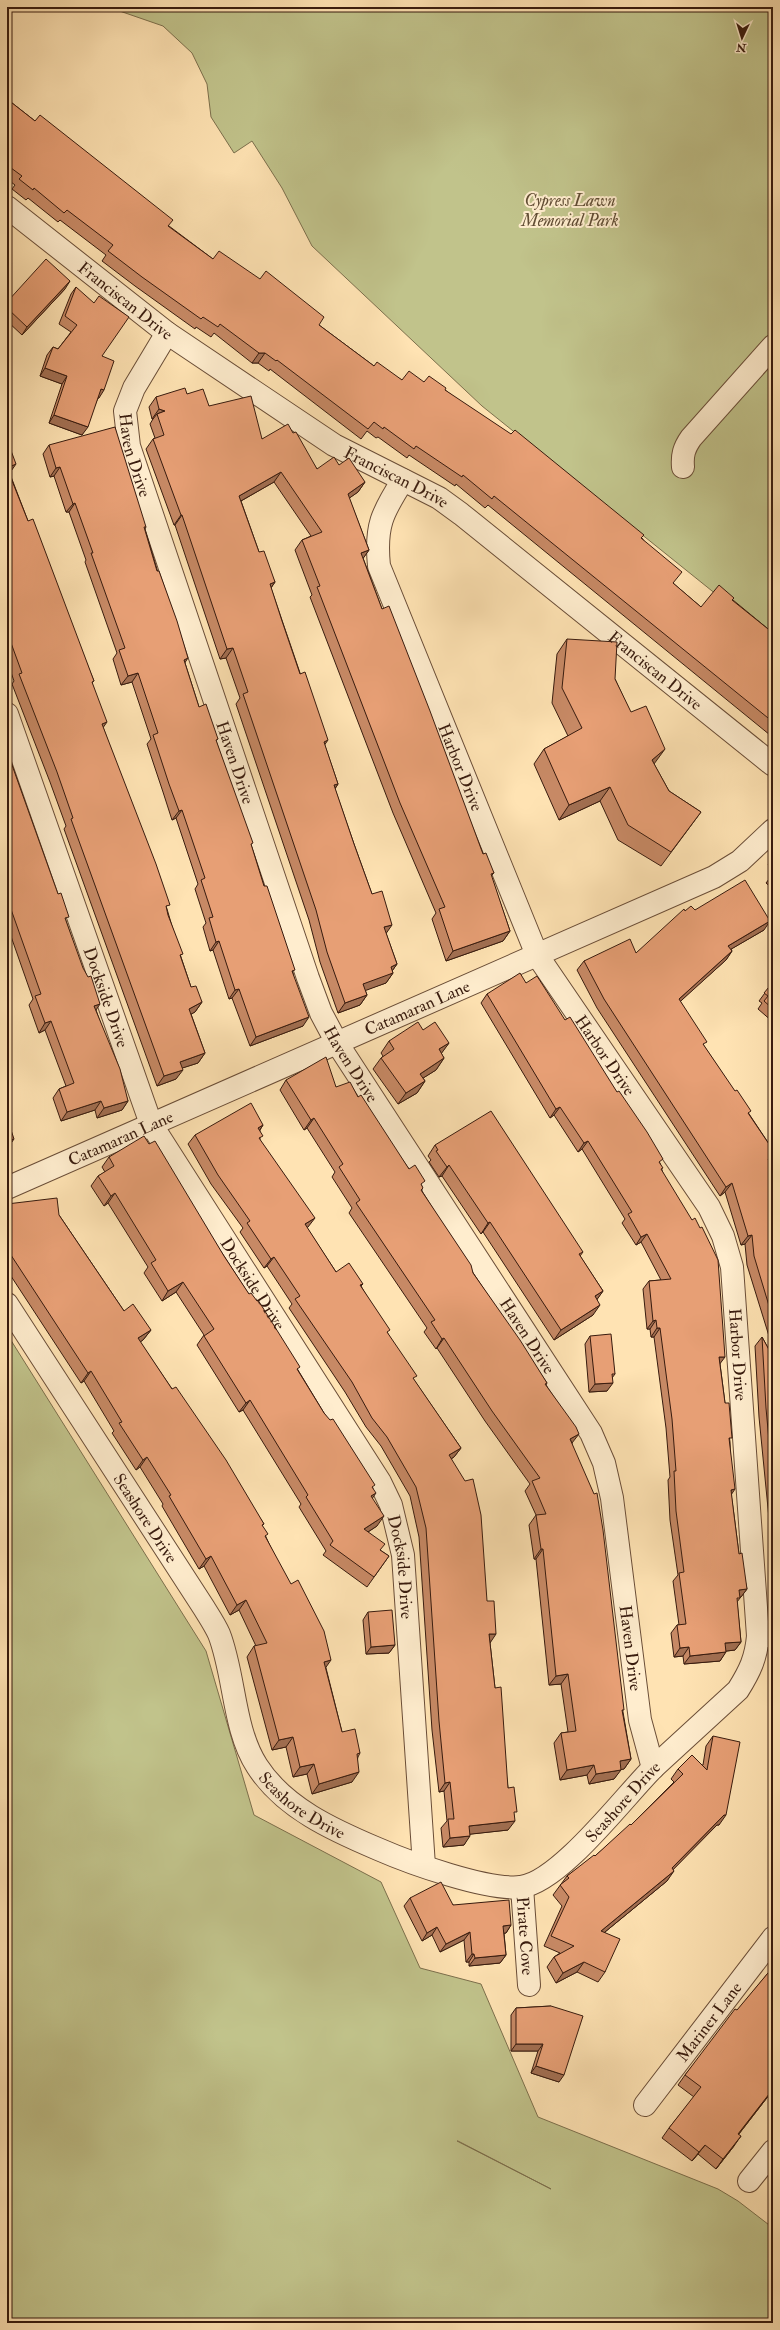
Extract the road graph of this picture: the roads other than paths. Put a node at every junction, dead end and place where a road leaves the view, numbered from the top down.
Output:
1 (7, 207) edge
2 (167, 333) junction
3 (773, 346) edge
4 (683, 467) dead end
5 (403, 480) junction
6 (7, 714) edge
7 (773, 765) edge
8 (773, 830) edge
9 (537, 955) junction
10 (337, 1043) junction
11 (151, 1124) junction
12 (7, 1188) edge
13 (7, 1304) edge
14 (765, 1636) edge
15 (653, 1768) junction
16 (424, 1866) junction
17 (522, 1887) junction
18 (773, 1938) edge
19 (529, 1985) dead end
20 (645, 2105) dead end
21 (773, 2151) edge
22 (749, 2181) dead end

1 - 2 street, Franciscan Drive
2 - 5 street, Franciscan Drive
2 - 10 street, Haven Drive
3 - 4 street
5 - 7 street, Franciscan Drive
5 - 9 street, Harbor Drive
6 - 11 street, Dockside Drive
8 - 9 street, Catamaran Lane
9 - 10 street, Catamaran Lane
9 - 14 street, Harbor Drive
10 - 11 street, Catamaran Lane
10 - 15 street, Haven Drive
11 - 12 street, Catamaran Lane
11 - 16 street, Dockside Drive
13 - 16 street, Seashore Drive
14 - 15 street, Seashore Drive
15 - 17 street, Seashore Drive
16 - 17 street, Seashore Drive
17 - 19 street, Pirate Cove
18 - 20 street, Mariner Lane
21 - 22 street

